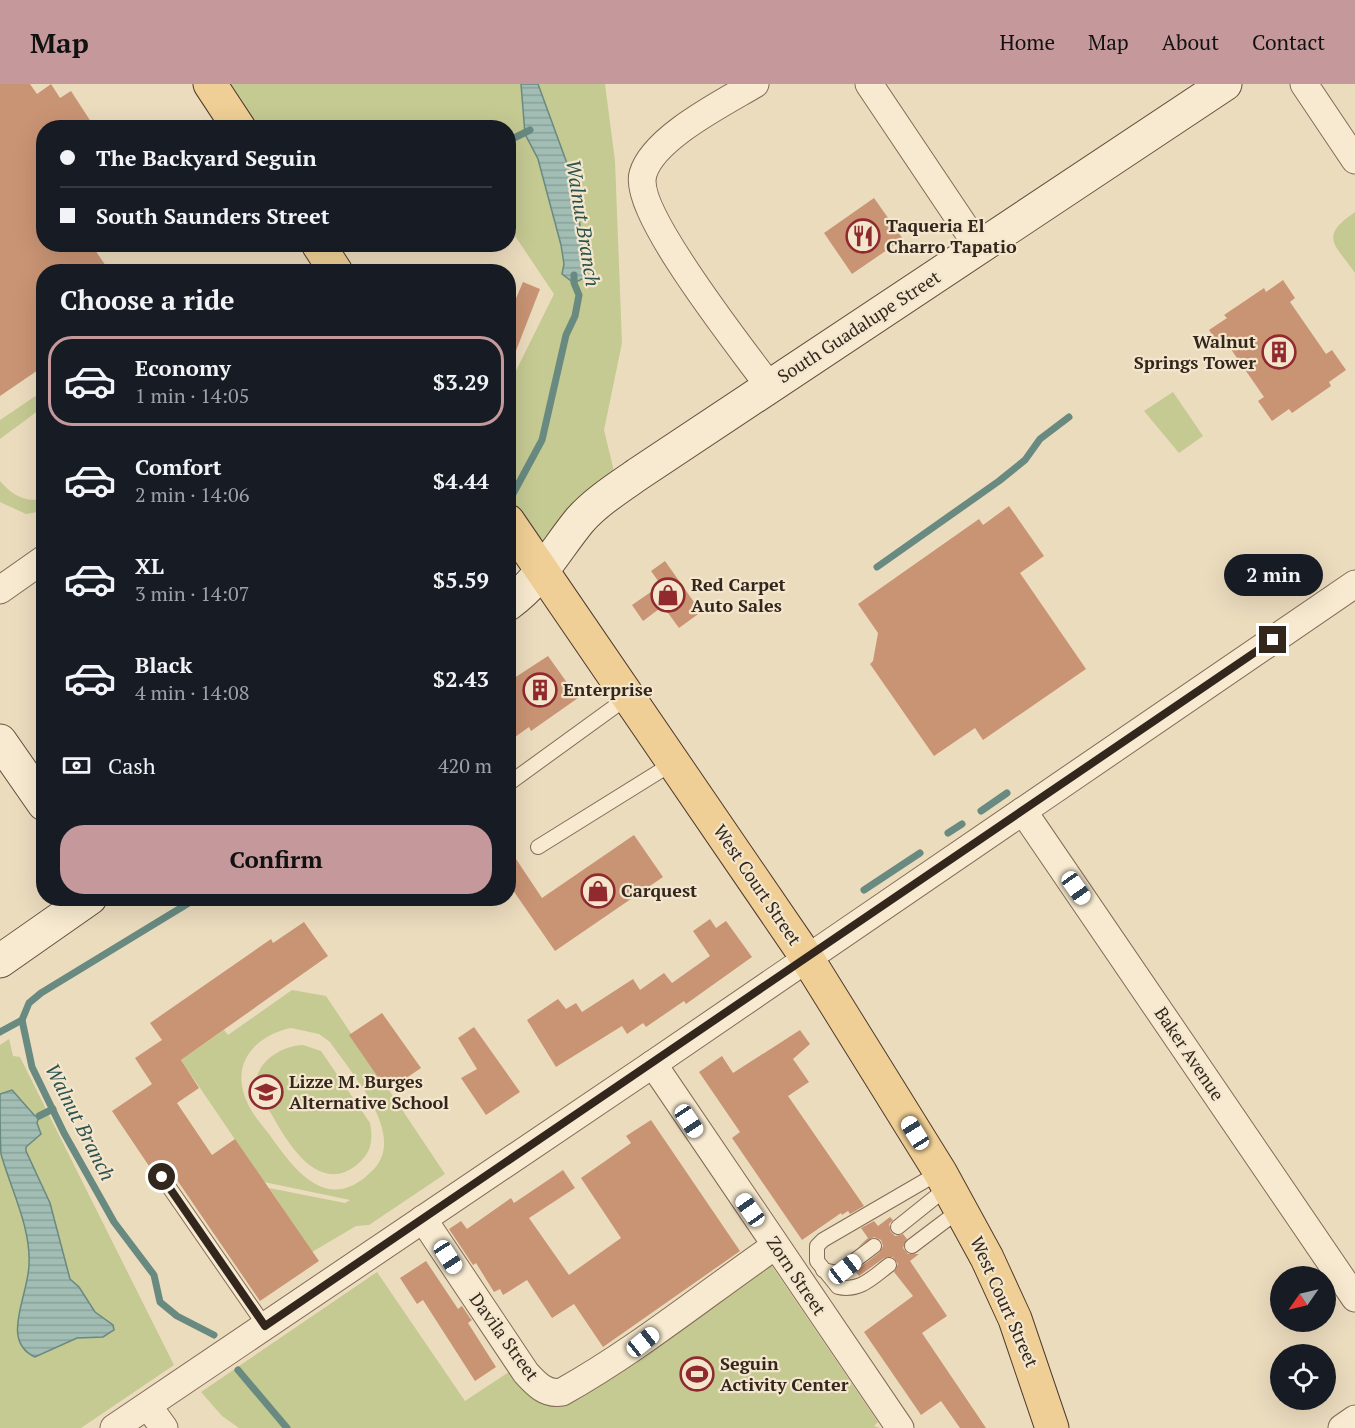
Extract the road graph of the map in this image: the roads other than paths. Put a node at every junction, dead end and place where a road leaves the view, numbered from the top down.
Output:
1 (210, 84) edge
2 (754, 84) edge
3 (869, 84) edge
4 (1225, 84) edge
5 (1304, 84) edge
6 (234, 120) edge
7 (1355, 160) edge
8 (979, 248) junction
9 (769, 386) junction
10 (516, 533) edge
11 (36, 565) edge
12 (543, 572) junction
13 (1355, 584) edge
14 (0, 590) edge
15 (516, 597) edge
16 (628, 697) junction
17 (0, 741) edge
18 (673, 763) junction
19 (516, 778) edge
20 (36, 793) edge
21 (1023, 811) junction
22 (538, 846) dead end
23 (79, 906) edge
24 (807, 958) junction
25 (0, 961) edge
26 (653, 1064) junction
27 (162, 1177) dead end
28 (950, 1189) junction
29 (423, 1219) junction
30 (898, 1227) dead end
31 (775, 1246) junction
32 (874, 1246) dead end
33 (912, 1246) dead end
34 (888, 1265) dead end
35 (823, 1270) junction
36 (1355, 1298) edge
37 (265, 1326) junction
38 (148, 1406) junction
39 (1355, 1419) edge
40 (114, 1428) edge
41 (164, 1428) edge
42 (900, 1428) edge
43 (1052, 1428) edge
44 (1342, 1428) edge

1 - 6 main road
2 - 9 street
3 - 8 street
4 - 8 street, South Guadalupe Street
5 - 7 street
8 - 9 street, South Guadalupe Street
9 - 12 street, South Guadalupe Street
10 - 12 main road, West Court Street
11 - 14 street
12 - 15 street, South Guadalupe Street
12 - 16 main road, West Court Street
13 - 21 street
16 - 18 main road, West Court Street
16 - 19 lane
17 - 20 street
18 - 22 lane
18 - 24 main road, West Court Street
21 - 24 street
21 - 36 street, Baker Avenue
23 - 25 street
24 - 26 street
24 - 28 main road, West Court Street
26 - 29 street
26 - 31 street, Zorn Street
27 - 37 lane
28 - 30 lane
28 - 33 lane
28 - 35 lane
28 - 43 main road, West Court Street
29 - 31 street, Davila Street
29 - 37 street
31 - 42 street, Zorn Street
32 - 35 lane
34 - 35 lane
37 - 38 street
38 - 40 street
38 - 41 street
39 - 44 street

